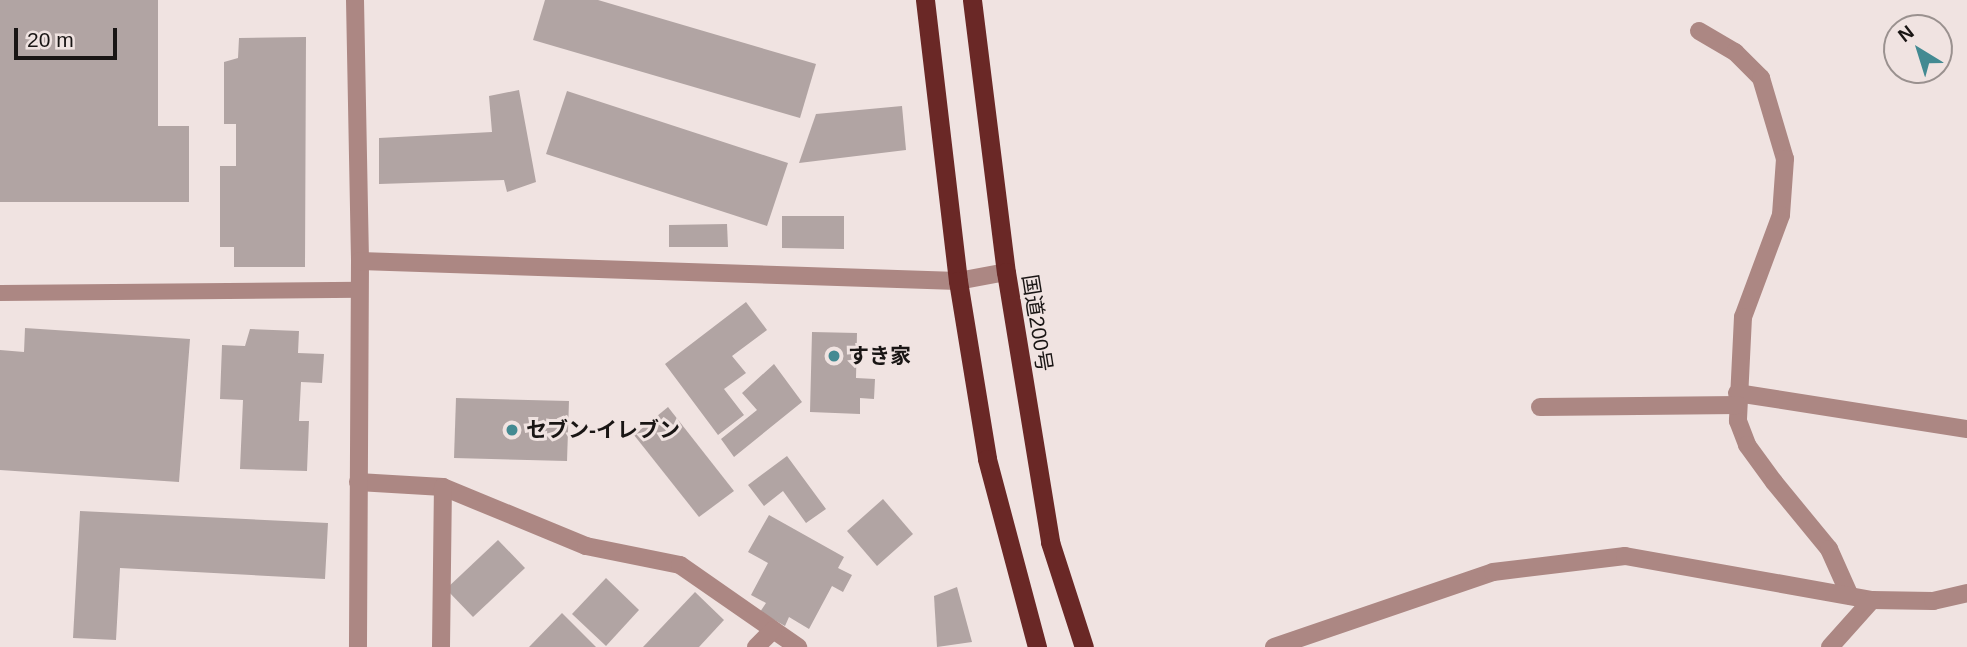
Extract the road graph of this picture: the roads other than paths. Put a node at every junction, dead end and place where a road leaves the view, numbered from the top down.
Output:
1 (355, 0) edge
2 (925, 0) edge
3 (972, 0) edge
4 (1699, 31) dead end
5 (360, 261) junction
6 (1006, 272) junction
7 (958, 281) junction
8 (360, 290) junction
9 (0, 293) edge
10 (1737, 399) junction
11 (1540, 407) dead end
12 (1967, 429) edge
13 (358, 482) junction
14 (443, 487) junction
15 (1967, 593) edge
16 (1850, 596) junction
17 (1872, 600) junction
18 (773, 629) junction
19 (358, 647) edge
20 (440, 647) edge
21 (756, 647) edge
22 (798, 647) edge
23 (1037, 647) edge
24 (1084, 647) edge
25 (1274, 647) edge
26 (1830, 647) edge

1 - 5 street
2 - 7 highway
3 - 6 highway, 国道200号
4 - 10 street
5 - 7 street
5 - 8 street
6 - 7 street
6 - 24 highway, 国道200号
7 - 23 highway
8 - 9 lane
8 - 13 street
10 - 11 street
10 - 12 street
10 - 16 street
13 - 14 street
13 - 19 street
14 - 18 street
14 - 20 street
15 - 17 street
16 - 17 street
16 - 25 street
17 - 26 street
18 - 21 street
18 - 22 street

